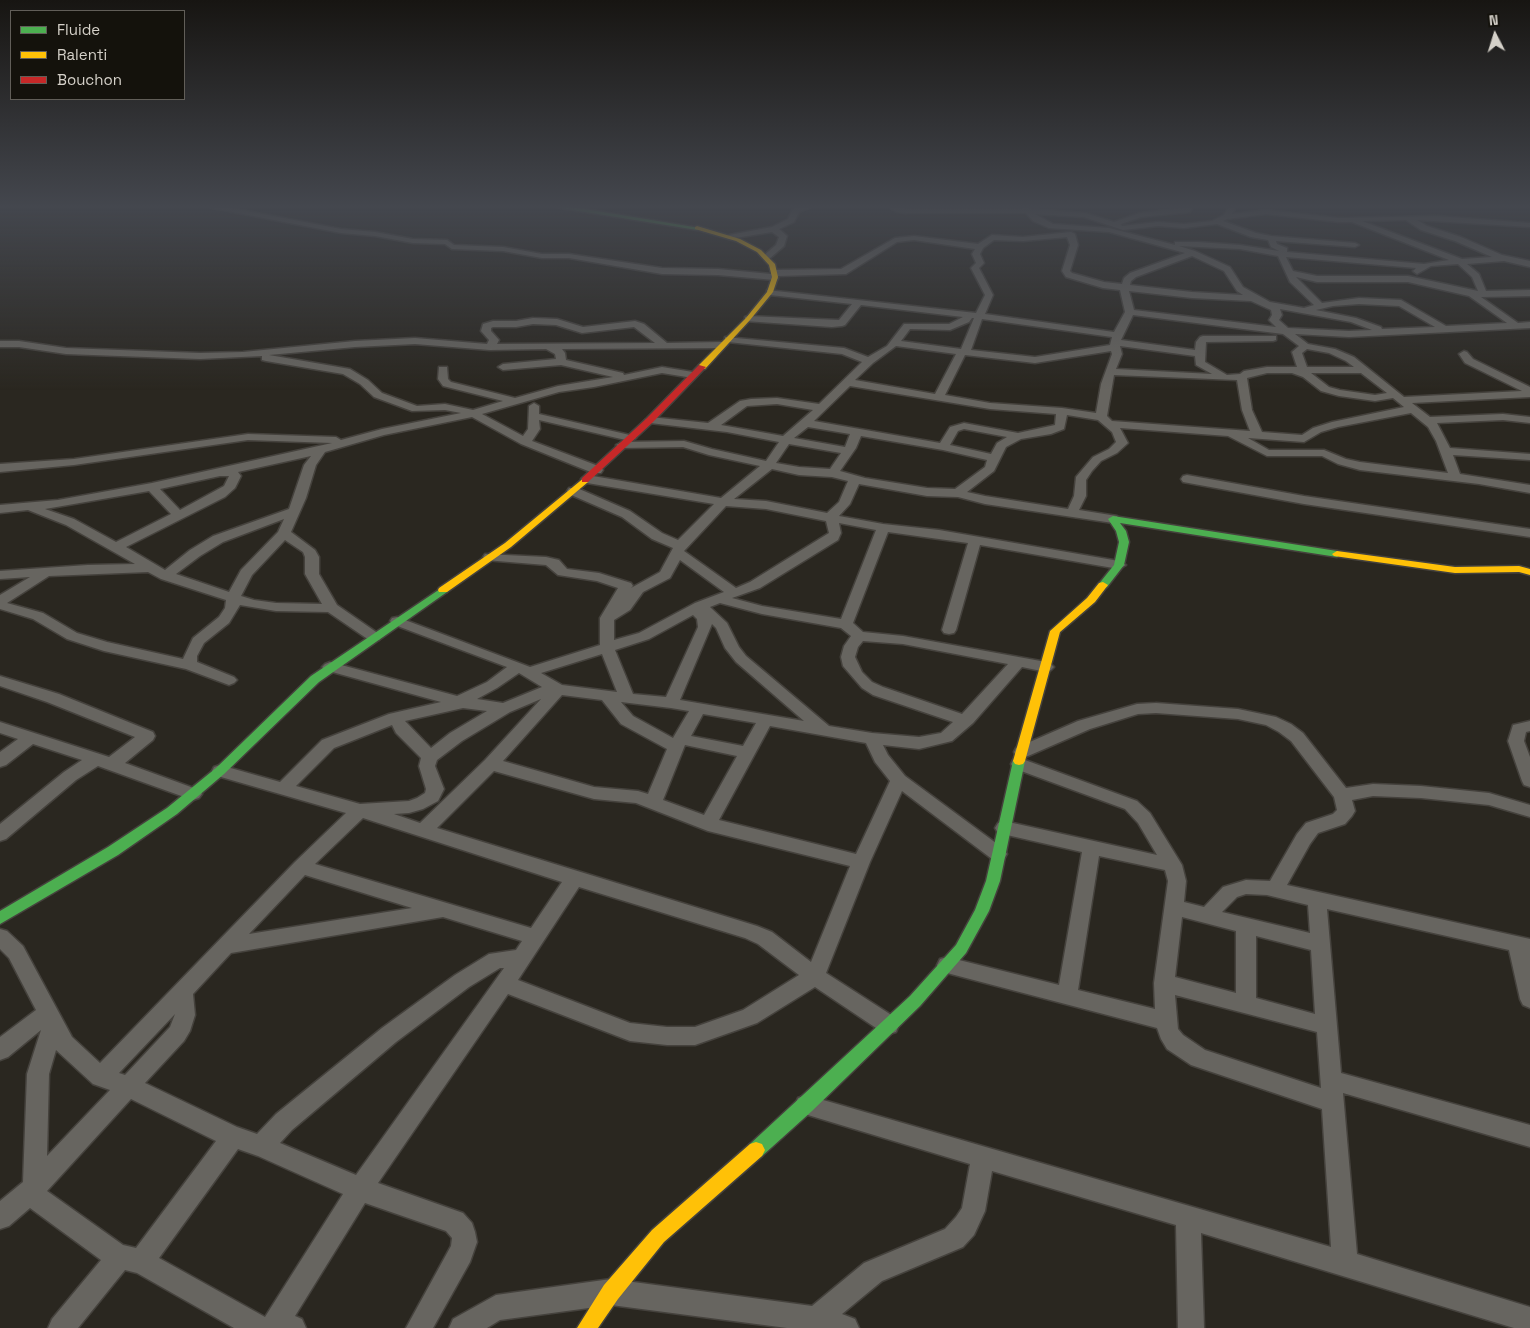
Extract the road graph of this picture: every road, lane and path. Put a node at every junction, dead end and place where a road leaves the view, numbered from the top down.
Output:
1 (633, 267) edge
2 (771, 267) edge
3 (851, 267) edge
4 (976, 267) edge
5 (1067, 267) edge
6 (1158, 267) edge
7 (1223, 267) edge
8 (1287, 267) edge
9 (1422, 267) edge
10 (1465, 267) edge
11 (1290, 272) junction
12 (775, 275) junction
13 (1129, 277) junction
14 (1408, 279) junction
15 (1093, 282) junction
16 (1124, 288) junction
17 (770, 292) junction
18 (1530, 293) edge
19 (1472, 294) junction
20 (1483, 294) junction
21 (1254, 298) junction
22 (858, 302) junction
23 (1271, 305) junction
24 (1321, 306) junction
25 (1307, 310) junction
26 (1130, 312) junction
27 (974, 316) junction
28 (748, 319) junction
29 (1515, 325) junction
30 (1530, 325) edge
31 (1444, 329) junction
32 (1389, 332) junction
33 (1288, 334) junction
34 (1530, 334) edge
35 (1115, 341) junction
36 (725, 342) junction
37 (0, 344) edge
38 (543, 345) junction
39 (664, 345) junction
40 (893, 346) junction
41 (1305, 346) junction
42 (490, 347) junction
43 (844, 351) junction
44 (963, 352) junction
45 (1200, 354) junction
46 (1464, 354) dead end
47 (243, 355) junction
48 (869, 361) junction
49 (560, 362) junction
50 (503, 367) dead end
51 (443, 369) dead end
52 (1297, 370) junction
53 (1365, 370) junction
54 (1112, 372) junction
55 (693, 375) junction
56 (628, 376) junction
57 (1242, 377) junction
58 (1225, 378) junction
59 (847, 382) junction
60 (1530, 393) edge
61 (532, 397) junction
62 (939, 397) junction
63 (1398, 397) junction
64 (517, 401) junction
65 (821, 408) junction
66 (1413, 409) junction
67 (1062, 411) junction
68 (473, 414) junction
69 (535, 416) junction
70 (650, 420) junction
71 (1106, 420) junction
72 (1427, 420) junction
73 (1530, 420) edge
74 (806, 423) junction
75 (712, 426) junction
76 (857, 432) junction
77 (1228, 432) junction
78 (1257, 434) junction
79 (1018, 436) junction
80 (786, 439) junction
81 (349, 440) junction
82 (525, 442) junction
83 (626, 442) junction
84 (943, 447) junction
85 (321, 450) junction
86 (848, 451) junction
87 (1446, 451) junction
88 (1530, 457) edge
89 (994, 458) junction
90 (768, 465) junction
91 (0, 468) edge
92 (597, 470) junction
93 (220, 472) junction
94 (833, 473) junction
95 (1455, 477) junction
96 (587, 479) junction
97 (1187, 479) dead end
98 (855, 480) junction
99 (152, 487) junction
100 (1530, 489) edge
101 (572, 491) junction
102 (958, 493) junction
103 (723, 502) junction
104 (29, 508) junction
105 (0, 509) edge
106 (294, 511) junction
107 (1072, 512) junction
108 (178, 515) junction
109 (832, 518) junction
110 (1113, 519) junction
111 (883, 528) junction
112 (284, 533) junction
113 (1530, 533) edge
114 (974, 541) junction
115 (116, 547) junction
116 (678, 548) junction
117 (490, 557) junction
118 (1119, 565) junction
119 (150, 568) junction
120 (1530, 572) edge
121 (46, 573) junction
122 (0, 575) edge
123 (166, 576) junction
124 (727, 595) junction
125 (234, 597) junction
126 (0, 601) edge
127 (0, 606) edge
128 (331, 608) junction
129 (697, 608) junction
130 (608, 618) junction
131 (398, 621) junction
132 (846, 624) junction
133 (949, 630) dead end
134 (859, 636) junction
135 (374, 637) junction
136 (607, 648) junction
137 (1018, 662) junction
138 (190, 665) junction
139 (330, 667) junction
140 (1046, 667) junction
141 (523, 669) junction
142 (229, 680) dead end
143 (0, 681) edge
144 (556, 689) junction
145 (608, 696) junction
146 (628, 698) junction
147 (460, 702) junction
148 (670, 702) junction
149 (504, 708) junction
150 (699, 708) junction
151 (395, 718) junction
152 (765, 721) junction
153 (965, 721) junction
154 (1530, 726) edge
155 (0, 727) edge
156 (825, 731) junction
157 (31, 737) junction
158 (872, 739) junction
159 (678, 743) junction
160 (748, 753) junction
161 (430, 756) junction
162 (1020, 758) junction
163 (94, 760) junction
164 (0, 761) edge
165 (491, 764) junction
166 (111, 765) junction
167 (220, 771) junction
168 (899, 780) junction
169 (1530, 781) edge
170 (284, 788) junction
171 (193, 794) junction
172 (1342, 795) junction
173 (653, 802) junction
174 (360, 810) junction
175 (1530, 812) edge
176 (708, 824) junction
177 (1004, 828) junction
178 (424, 830) junction
179 (0, 834) edge
180 (1092, 846) junction
181 (998, 854) junction
182 (861, 862) junction
183 (1172, 865) junction
184 (301, 867) junction
185 (574, 878) junction
186 (1275, 890) junction
187 (1317, 899) junction
188 (1172, 907) junction
189 (443, 910) junction
190 (1208, 916) junction
191 (0, 918) edge
192 (1246, 926) junction
193 (0, 937) edge
194 (535, 937) junction
195 (1320, 944) junction
196 (1524, 945) edge
197 (226, 946) junction
198 (521, 958) junction
199 (947, 965) junction
200 (815, 976) junction
201 (1164, 983) junction
202 (504, 984) junction
203 (183, 991) junction
204 (1067, 994) junction
205 (1530, 999) edge
206 (1246, 1004) junction
207 (50, 1019) junction
208 (1166, 1021) junction
209 (889, 1025) junction
210 (1327, 1026) junction
211 (0, 1050) edge
212 (101, 1077) junction
213 (1331, 1080) junction
214 (128, 1086) junction
215 (1333, 1102) junction
216 (806, 1105) junction
217 (1530, 1136) edge
218 (233, 1137) junction
219 (261, 1146) junction
220 (983, 1157) junction
221 (32, 1189) junction
222 (360, 1189) junction
223 (0, 1217) edge
224 (1188, 1218) junction
225 (129, 1259) junction
226 (1345, 1263) junction
227 (611, 1292) junction
228 (1530, 1320) edge
229 (813, 1323) edge
230 (276, 1326) edge
231 (61, 1328) edge
232 (419, 1328) edge
233 (462, 1328) edge
234 (587, 1328) edge
235 (846, 1328) edge
236 (1190, 1328) edge

1 - 12 street
2 - 12 main road
3 - 12 street
4 - 27 street
5 - 15 street
6 - 13 street
7 - 21 street
8 - 11 street
9 - 14 street
10 - 20 street
11 - 14 street
11 - 24 street
12 - 17 main road
13 - 15 street
13 - 16 street
14 - 19 street
15 - 16 street
16 - 21 street
16 - 26 street
17 - 22 street
17 - 28 main road
18 - 20 street
19 - 20 street
19 - 29 street
21 - 23 street
22 - 27 street
22 - 28 street
23 - 25 street
23 - 33 street
24 - 25 street
24 - 31 street
25 - 32 street
26 - 33 street
26 - 35 street
27 - 35 street
27 - 40 street
27 - 44 street
28 - 36 main road
29 - 30 street
29 - 31 street
29 - 34 street
31 - 32 street
32 - 33 street
33 - 41 street
33 - 45 street
35 - 44 street
35 - 45 street
35 - 54 street
36 - 39 street
36 - 43 street
36 - 55 main road
37 - 47 street
38 - 39 street
38 - 42 street
38 - 49 street
39 - 42 street
40 - 43 street
40 - 44 street
40 - 48 street
41 - 52 street
41 - 53 street
42 - 47 street
43 - 48 street
44 - 62 street
45 - 58 street
46 - 60 street
47 - 68 street
48 - 59 street
49 - 50 street
49 - 56 street
51 - 64 street
52 - 53 street
52 - 57 street
52 - 63 street
53 - 63 street
54 - 58 street
54 - 71 street
55 - 56 street
55 - 70 main road
56 - 61 street
57 - 58 street
57 - 78 street
59 - 62 street
59 - 65 street
60 - 63 street
61 - 64 street
61 - 69 street
62 - 67 street
63 - 66 street
64 - 68 street
65 - 74 street
65 - 75 street
66 - 72 street
66 - 78 street
67 - 71 street
67 - 79 street
68 - 81 street
68 - 82 street
69 - 82 street
69 - 83 street
70 - 75 street
70 - 83 main road
71 - 77 street
71 - 107 street
72 - 73 street
72 - 87 street
74 - 76 street
74 - 80 street
75 - 80 street
76 - 84 street
76 - 86 street
77 - 78 street
77 - 95 street
79 - 84 street
79 - 89 street
80 - 86 street
80 - 90 street
81 - 85 street
81 - 91 street
82 - 92 street
83 - 90 street
83 - 92 main road
84 - 89 street
85 - 93 street
85 - 106 street
86 - 94 street
87 - 88 street
87 - 95 street
89 - 102 street
90 - 94 street
90 - 103 street
92 - 96 main road
93 - 99 street
93 - 108 street
94 - 98 street
95 - 100 street
96 - 101 main road
96 - 103 street
97 - 113 street
98 - 102 street
98 - 109 street
99 - 104 street
99 - 108 street
101 - 116 street
101 - 117 main road
102 - 107 street
103 - 109 street
103 - 116 street
104 - 105 street
104 - 115 street
106 - 112 street
106 - 123 street
107 - 110 street
108 - 115 street
109 - 111 street
109 - 124 street
110 - 118 main road
110 - 120 main road
111 - 114 street
111 - 132 street
112 - 125 street
112 - 128 street
114 - 118 street
114 - 133 street
115 - 119 street
116 - 124 street
116 - 130 street
117 - 130 street
117 - 131 main road
118 - 140 main road
119 - 121 street
119 - 123 street
121 - 122 street
121 - 126 street
123 - 125 street
124 - 129 street
124 - 132 street
125 - 128 street
125 - 138 street
127 - 138 street
128 - 135 street
129 - 136 street
129 - 148 street
129 - 156 street
130 - 136 street
131 - 135 main road
131 - 141 street
132 - 134 street
134 - 137 street
134 - 153 street
135 - 139 main road
136 - 141 street
136 - 146 street
137 - 140 street
137 - 153 street
138 - 142 street
139 - 147 street
139 - 167 main road
140 - 162 main road
141 - 144 street
141 - 147 street
143 - 166 street
144 - 145 street
144 - 149 street
144 - 165 street
145 - 146 street
145 - 159 street
146 - 148 street
147 - 149 street
147 - 151 street
148 - 150 street
149 - 161 street
150 - 152 street
150 - 159 street
151 - 161 street
151 - 170 street
152 - 156 street
152 - 160 street
153 - 158 street
154 - 169 street
155 - 157 street
156 - 158 street
157 - 163 street
157 - 164 street
158 - 168 street
159 - 160 street
159 - 173 street
160 - 176 street
161 - 174 street
162 - 172 street
162 - 177 main road
162 - 183 street
163 - 166 street
163 - 179 street
165 - 173 street
165 - 178 street
166 - 171 street
167 - 170 street
167 - 171 main road
168 - 181 street
168 - 182 street
170 - 174 street
171 - 191 main road
172 - 175 street
172 - 186 street
173 - 176 street
174 - 178 street
174 - 184 street
176 - 182 street
177 - 180 street
177 - 181 main road
178 - 185 street
180 - 183 street
180 - 204 street
181 - 199 main road
182 - 200 street
183 - 188 street
184 - 189 street
184 - 197 street
185 - 194 street
185 - 200 street
186 - 187 street
186 - 190 street
187 - 195 street
187 - 196 street
188 - 190 street
188 - 201 street
189 - 194 street
189 - 197 street
190 - 192 street
192 - 195 street
192 - 206 street
193 - 207 street
194 - 198 street
195 - 210 street
196 - 205 street
197 - 203 street
198 - 202 street
198 - 219 street
199 - 204 street
199 - 209 main road
200 - 202 street
200 - 209 street
201 - 206 street
201 - 208 street
202 - 222 street
203 - 212 street
203 - 214 street
204 - 208 street
206 - 210 street
207 - 211 street
207 - 212 street
207 - 221 street
208 - 215 street
209 - 216 main road
210 - 213 street
212 - 214 street
213 - 215 street
213 - 217 street
214 - 218 street
214 - 221 street
215 - 226 street
216 - 220 street
216 - 227 main road
218 - 219 street
218 - 225 street
219 - 222 street
220 - 224 street
220 - 229 street
221 - 223 street
221 - 225 street
222 - 230 street
222 - 232 street
224 - 226 street
224 - 236 street
225 - 230 street
225 - 231 street
226 - 228 street
227 - 229 street
227 - 233 street
227 - 234 main road
229 - 235 street

